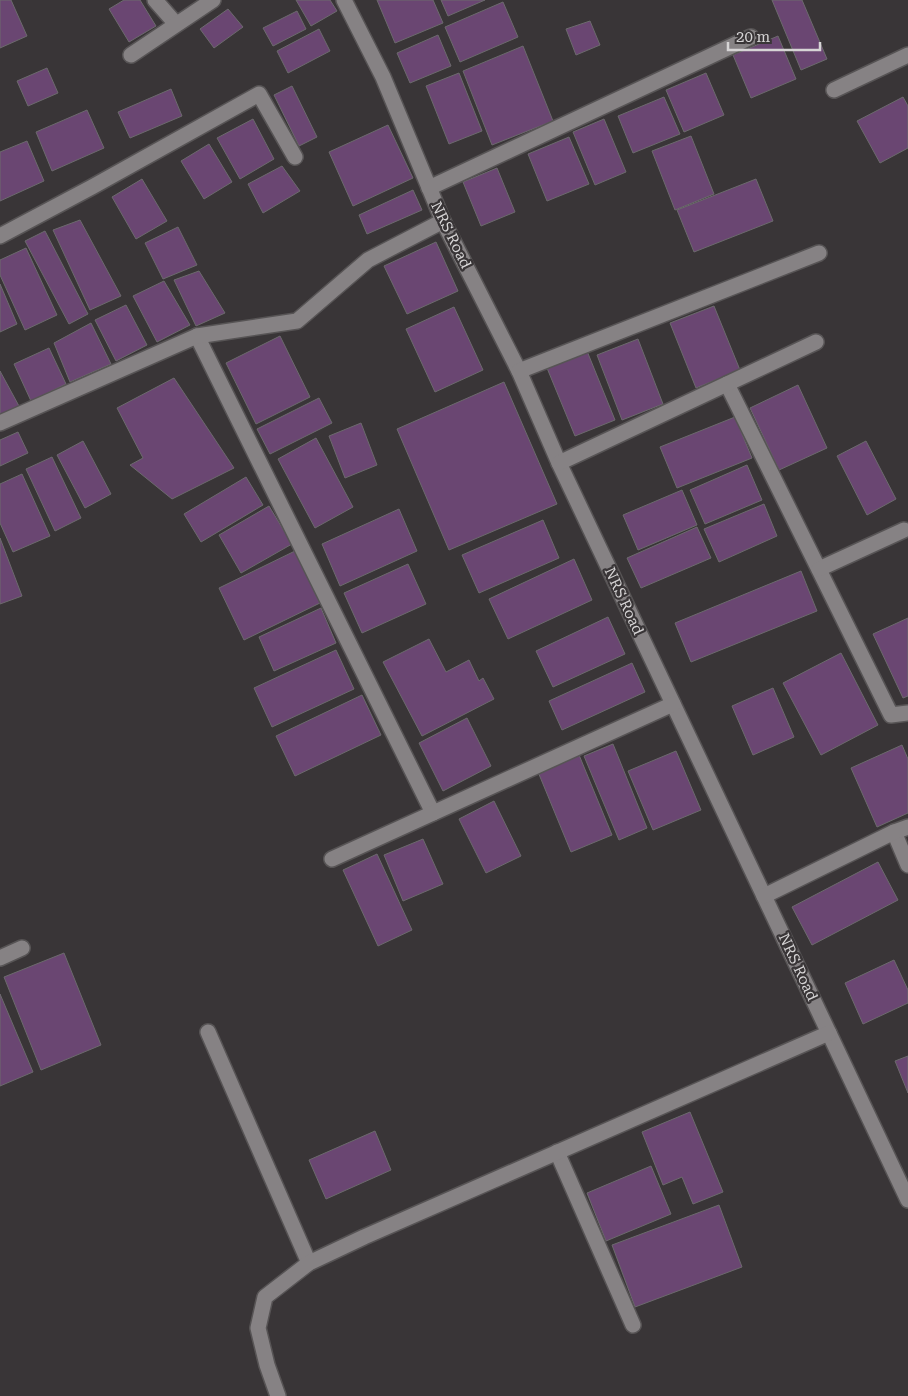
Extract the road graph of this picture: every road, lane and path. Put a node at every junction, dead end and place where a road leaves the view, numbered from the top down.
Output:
1 (154, 0) edge
2 (213, 0) edge
3 (344, 0) edge
4 (176, 24) junction
5 (751, 37) dead end
6 (131, 55) dead end
7 (908, 55) edge
8 (834, 90) dead end
9 (295, 157) dead end
10 (429, 188) junction
11 (443, 221) junction
12 (0, 236) edge
13 (819, 253) dead end
14 (197, 336) junction
15 (816, 342) dead end
16 (519, 371) junction
17 (727, 384) junction
18 (0, 423) edge
19 (559, 463) junction
20 (904, 530) dead end
21 (819, 568) junction
22 (673, 704) junction
23 (908, 713) edge
24 (433, 814) junction
25 (901, 829) edge
26 (332, 859) dead end
27 (908, 865) edge
28 (764, 896) junction
29 (22, 948) dead end
30 (0, 958) edge
31 (208, 1032) dead end
32 (829, 1033) junction
33 (557, 1152) junction
34 (908, 1200) edge
35 (309, 1262) junction
36 (633, 1325) dead end
37 (278, 1396) edge

1 - 4 street
2 - 4 street
3 - 10 street, NRS Road
4 - 6 street
5 - 10 street
7 - 8 street
9 - 12 street
10 - 11 street, NRS Road
11 - 14 street
11 - 16 street, NRS Road
13 - 16 street
14 - 18 street
14 - 24 street
15 - 17 street
16 - 19 street, NRS Road
17 - 19 street
17 - 21 street
19 - 22 street, NRS Road
20 - 21 street
21 - 23 street
22 - 24 street
22 - 28 street, NRS Road
24 - 26 street
25 - 27 street
25 - 28 street
28 - 32 street, NRS Road
29 - 30 street
31 - 35 street
32 - 33 street
32 - 34 street, NRS Road
33 - 35 street
33 - 36 street
35 - 37 street

